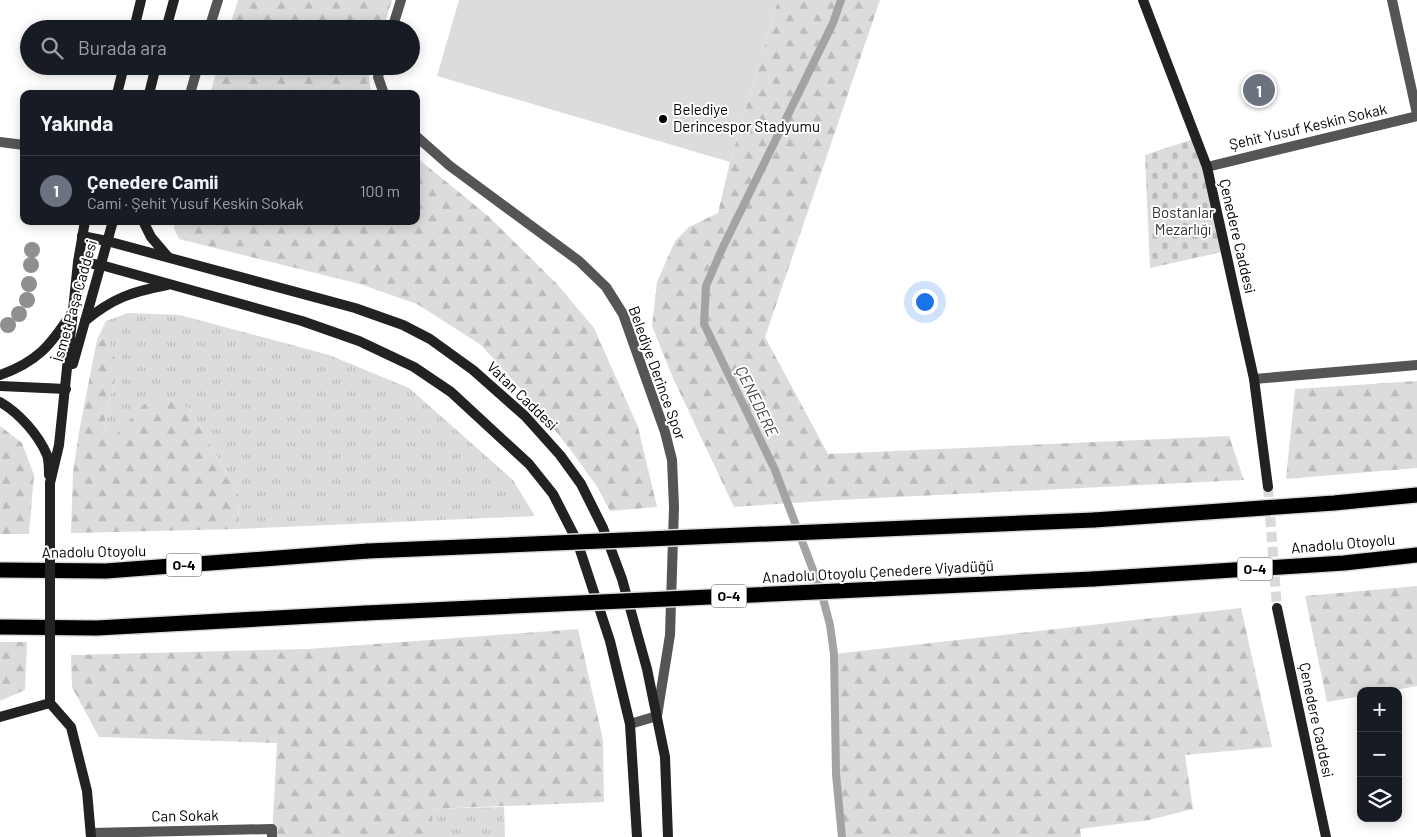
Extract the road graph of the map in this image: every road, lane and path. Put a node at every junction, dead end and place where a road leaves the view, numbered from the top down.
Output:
1 (141, 0) edge
2 (174, 0) edge
3 (218, 0) edge
4 (401, 0) edge
5 (1143, 0) edge
6 (1392, 0) edge
7 (136, 20) edge
8 (168, 20) edge
9 (212, 20) edge
10 (395, 20) edge
11 (122, 75) edge
12 (154, 75) edge
13 (195, 75) edge
14 (379, 75) edge
15 (118, 90) edge
16 (150, 90) edge
17 (191, 90) edge
18 (383, 90) edge
19 (1417, 115) edge
20 (420, 140) edge
21 (0, 142) edge
22 (20, 144) edge
23 (1207, 167) junction
24 (84, 225) edge
25 (112, 225) edge
26 (145, 225) edge
27 (82, 236) junction
28 (107, 241) junction
29 (168, 257) junction
30 (78, 262) junction
31 (101, 265) junction
32 (171, 284) junction
33 (72, 311) junction
34 (85, 322) junction
35 (1417, 365) edge
36 (0, 375) edge
37 (1254, 379) junction
38 (0, 386) edge
39 (66, 389) junction
40 (0, 402) edge
41 (50, 483) junction
42 (1268, 487) tunnel mouth
43 (1417, 495) edge
44 (1417, 556) edge
45 (0, 570) edge
46 (1093, 579) joint
47 (1277, 608) tunnel mouth
48 (0, 627) edge
49 (50, 702) junction
50 (657, 716) junction
51 (0, 717) edge
52 (630, 724) junction
53 (91, 835) edge
54 (272, 837) edge
55 (637, 837) edge
56 (668, 837) edge
57 (1326, 837) edge

1 - 7 main road
2 - 8 main road
3 - 9 street
4 - 10 street
5 - 23 main road, Çenedere Caddesi
6 - 19 street
11 - 15 main road
12 - 16 main road
13 - 17 street
14 - 18 street
19 - 23 street, Şehit Yusuf Keskin Sokak
20 - 50 street, Belediye Derince Spor
21 - 22 street
23 - 37 main road, Çenedere Caddesi
24 - 27 main road, İsmet Paşa Caddesi
25 - 28 main road, İsmet Paşa Caddesi
26 - 29 main road
27 - 28 main road, Vatan Caddesi
27 - 30 main road, İsmet Paşa Caddesi
28 - 29 main road, Vatan Caddesi
28 - 31 main road, İsmet Paşa Caddesi
29 - 50 main road, Vatan Caddesi
30 - 31 main road
30 - 33 main road, İsmet Paşa Caddesi
31 - 32 main road
31 - 34 main road, İsmet Paşa Caddesi
32 - 34 main road
32 - 52 main road
33 - 36 main road
33 - 39 main road, İsmet Paşa Caddesi
34 - 39 main road, İsmet Paşa Caddesi
35 - 37 street
37 - 42 main road, Çenedere Caddesi
38 - 39 main road
39 - 41 main road, İsmet Paşa Caddesi
40 - 41 main road
41 - 49 main road, İsmet Paşa Caddesi, bridge
43 - 45 highway, Anadolu Otoyolu / O-4, bridge
44 - 46 highway, Anadolu Otoyolu / O-4
46 - 48 highway, Anadolu Otoyolu Çenedere Viyadüğü / O-4, bridge
47 - 57 main road, Çenedere Caddesi
49 - 51 main road
49 - 53 main road
50 - 52 street
50 - 56 main road, Vatan Caddesi
52 - 55 main road
53 - 54 street, Can Sokak

